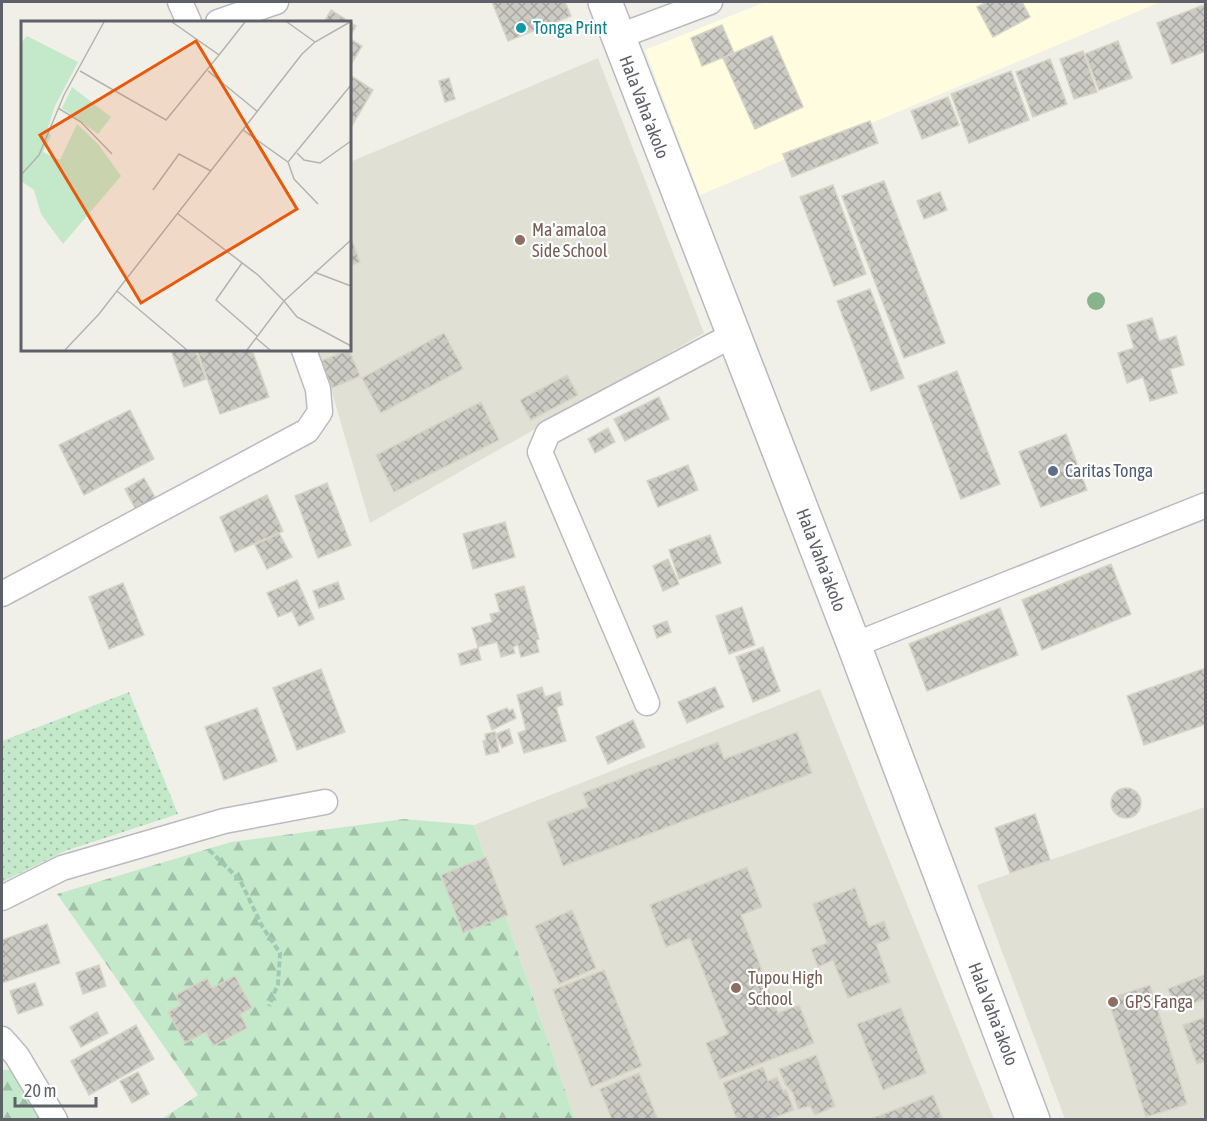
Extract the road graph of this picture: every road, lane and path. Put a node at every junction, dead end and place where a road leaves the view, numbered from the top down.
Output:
1 (180, 2) edge
2 (276, 2) edge
3 (605, 2) edge
4 (710, 2) edge
5 (189, 21) edge
6 (221, 21) edge
7 (617, 37) junction
8 (733, 335) junction
9 (304, 351) edge
10 (1206, 505) edge
11 (2, 594) edge
12 (854, 645) junction
13 (647, 703) dead end
14 (325, 802) dead end
15 (189, 831) junction
16 (2, 898) edge
17 (269, 1006) dead end
18 (2, 1039) edge
19 (55, 1119) edge
20 (1033, 1119) edge

1 - 5 street
2 - 6 street
3 - 7 main road, Hala Vaha'akolo
4 - 7 street
7 - 8 main road, Hala Vaha'akolo
8 - 12 main road, Hala Vaha'akolo
8 - 13 street
9 - 11 street
10 - 12 street
12 - 20 main road, Hala Vaha'akolo
14 - 15 street
15 - 16 street
15 - 17 path
18 - 19 street

